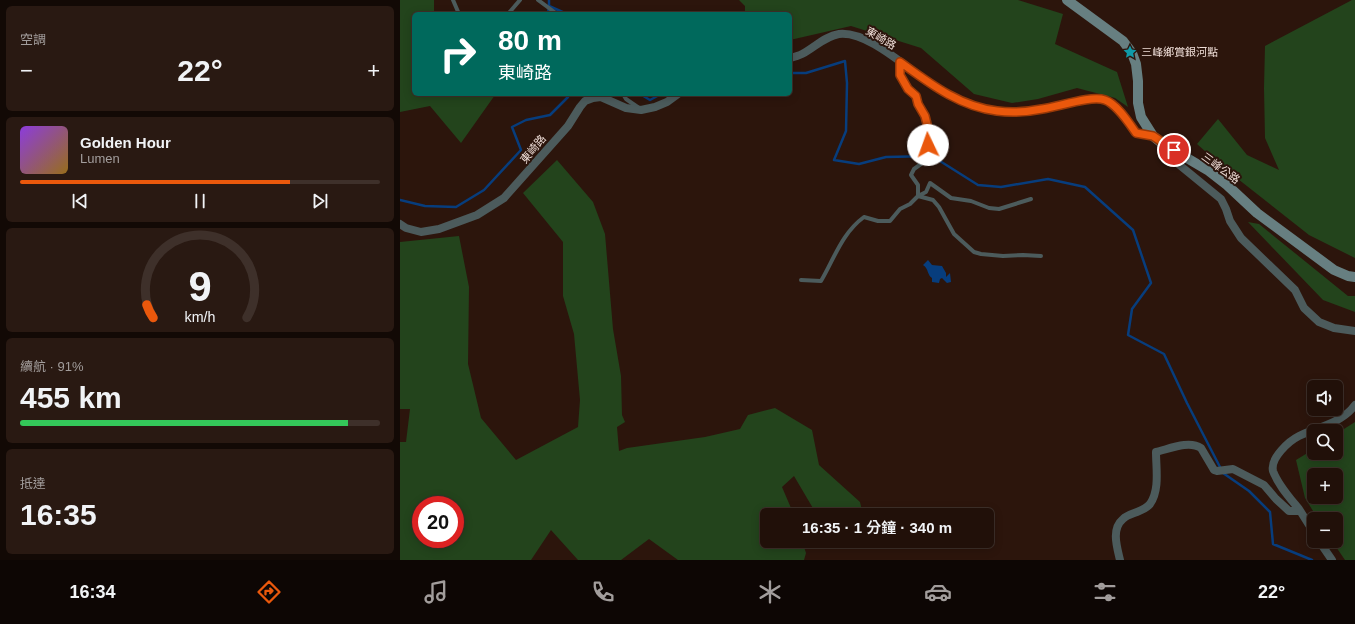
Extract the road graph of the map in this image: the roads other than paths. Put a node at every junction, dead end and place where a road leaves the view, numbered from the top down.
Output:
1 (453, 0) edge
2 (520, 0) edge
3 (538, 0) edge
4 (1067, 0) edge
5 (458, 12) edge
6 (510, 12) edge
7 (554, 12) edge
8 (792, 57) edge
9 (900, 62) junction
10 (624, 96) edge
11 (675, 96) edge
12 (641, 110) junction
13 (1153, 136) junction
14 (1164, 144) junction
15 (918, 196) junction
16 (1031, 199) dead end
17 (400, 224) edge
18 (1041, 256) dead end
19 (1355, 277) edge
20 (801, 280) dead end
21 (1355, 331) edge
22 (1355, 405) edge
23 (1300, 511) junction
24 (1307, 522) edge
25 (1324, 548) edge
26 (1120, 560) edge
27 (1332, 560) edge

1 - 5 lane
2 - 6 lane
3 - 7 lane
4 - 13 street, 三峰公路
8 - 9 street, 東崎路
9 - 13 street, 東崎路
9 - 15 lane
10 - 12 lane
11 - 12 street, 東崎路
12 - 17 street, 東崎路
13 - 14 street, 三峰公路
14 - 19 street, 三峰公路
14 - 21 street
15 - 16 lane
15 - 18 lane
15 - 20 lane
22 - 23 street
23 - 24 street
23 - 26 street
25 - 27 street

